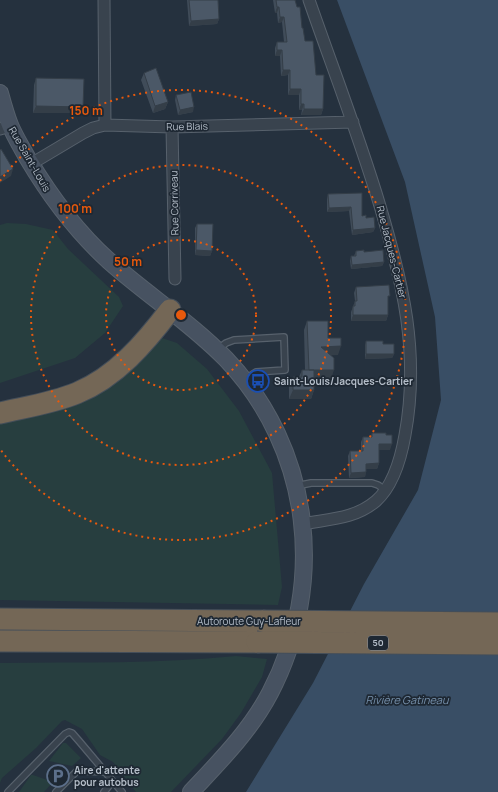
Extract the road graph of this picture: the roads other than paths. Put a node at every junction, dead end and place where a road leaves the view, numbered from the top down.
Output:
1 (104, 0) edge
2 (309, 0) edge
3 (0, 93) edge
4 (353, 122) junction
5 (105, 125) junction
6 (172, 127) junction
7 (5, 128) edge
8 (31, 164) junction
9 (175, 279) dead end
10 (164, 306) junction
11 (217, 350) junction
12 (244, 380) junction
13 (0, 401) edge
14 (0, 413) edge
15 (296, 486) junction
16 (385, 490) junction
17 (302, 524) junction
18 (1, 619) edge
19 (498, 623) edge
20 (0, 641) edge
21 (498, 644) edge
22 (107, 772) junction
23 (114, 781) junction
24 (8, 792) edge
25 (56, 792) edge
26 (104, 792) edge
27 (122, 792) edge
28 (191, 792) edge

1 - 5 street
2 - 4 street, Rue Jacques-Cartier
3 - 7 main road, Rue Saint-Louis
4 - 6 street, Rue Blais
4 - 16 street, Rue Jacques-Cartier
5 - 6 street, Rue Blais
5 - 8 street, Rue Blais
6 - 9 street, Rue Corriveau
7 - 8 main road, Rue Saint-Louis
8 - 10 main road, Rue Saint-Louis
10 - 11 main road, Rue Saint-Louis
10 - 13 highway
10 - 14 highway
11 - 12 main road, Rue Saint-Louis
11 - 12 lane
12 - 15 main road, Rue Saint-Louis
15 - 16 lane
15 - 17 main road, Rue Saint-Louis
16 - 17 street, Rue Jacques-Cartier
17 - 28 main road, Rue Saint-Louis
18 - 19 highway, Autoroute Guy-Lafleur / 50, bridge
20 - 21 highway, Autoroute Guy-Lafleur / 50, bridge
22 - 23 lane
22 - 24 lane
22 - 25 lane
23 - 26 lane
23 - 27 lane

